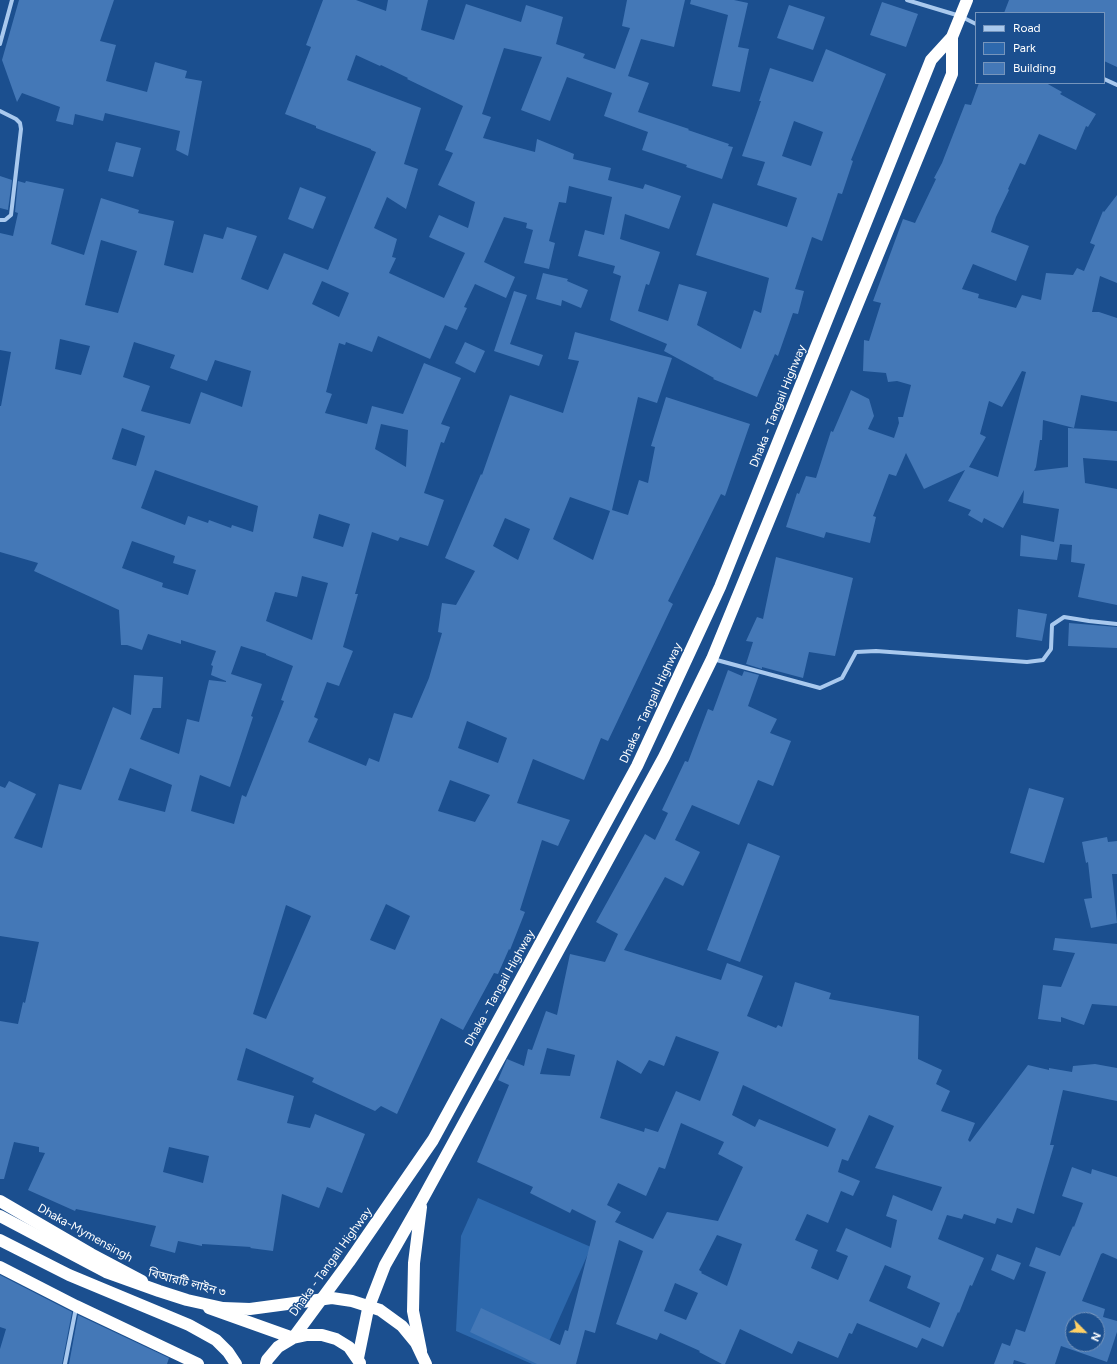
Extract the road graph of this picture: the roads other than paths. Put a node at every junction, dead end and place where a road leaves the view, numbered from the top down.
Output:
1 (12, 0) edge
2 (907, 0) edge
3 (966, 0) edge
4 (960, 16) junction
5 (975, 24) edge
6 (952, 37) junction
7 (0, 44) edge
8 (1105, 79) edge
9 (1117, 85) edge
10 (0, 111) edge
11 (0, 220) edge
12 (1117, 624) edge
13 (712, 659) junction
14 (422, 1200) junction
15 (0, 1201) edge
16 (0, 1216) edge
17 (0, 1240) edge
18 (0, 1267) edge
19 (76, 1306) junction
20 (293, 1338) junction
21 (360, 1361) edge
22 (64, 1364) edge
23 (198, 1364) edge
24 (236, 1364) edge
25 (266, 1364) edge
26 (425, 1364) edge

1 - 7 street
2 - 4 street
3 - 4 highway, Dhaka - Tangail Highway
4 - 5 street
4 - 6 highway, Dhaka - Tangail Highway
6 - 13 highway, Dhaka - Tangail Highway
6 - 20 highway, Dhaka - Tangail Highway
8 - 9 street
10 - 11 street
12 - 13 street
13 - 14 highway, Dhaka - Tangail Highway
14 - 21 highway, Dhaka - Tangail Highway
14 - 26 highway
15 - 20 highway, Dhaka-Mymensingh
16 - 26 highway, বিআরটি লাইন ৩, bridge
17 - 24 highway
18 - 19 highway
19 - 22 street
19 - 23 highway
20 - 21 highway, Dhaka-Mymensingh
20 - 25 highway, Dhaka-Mymensingh

